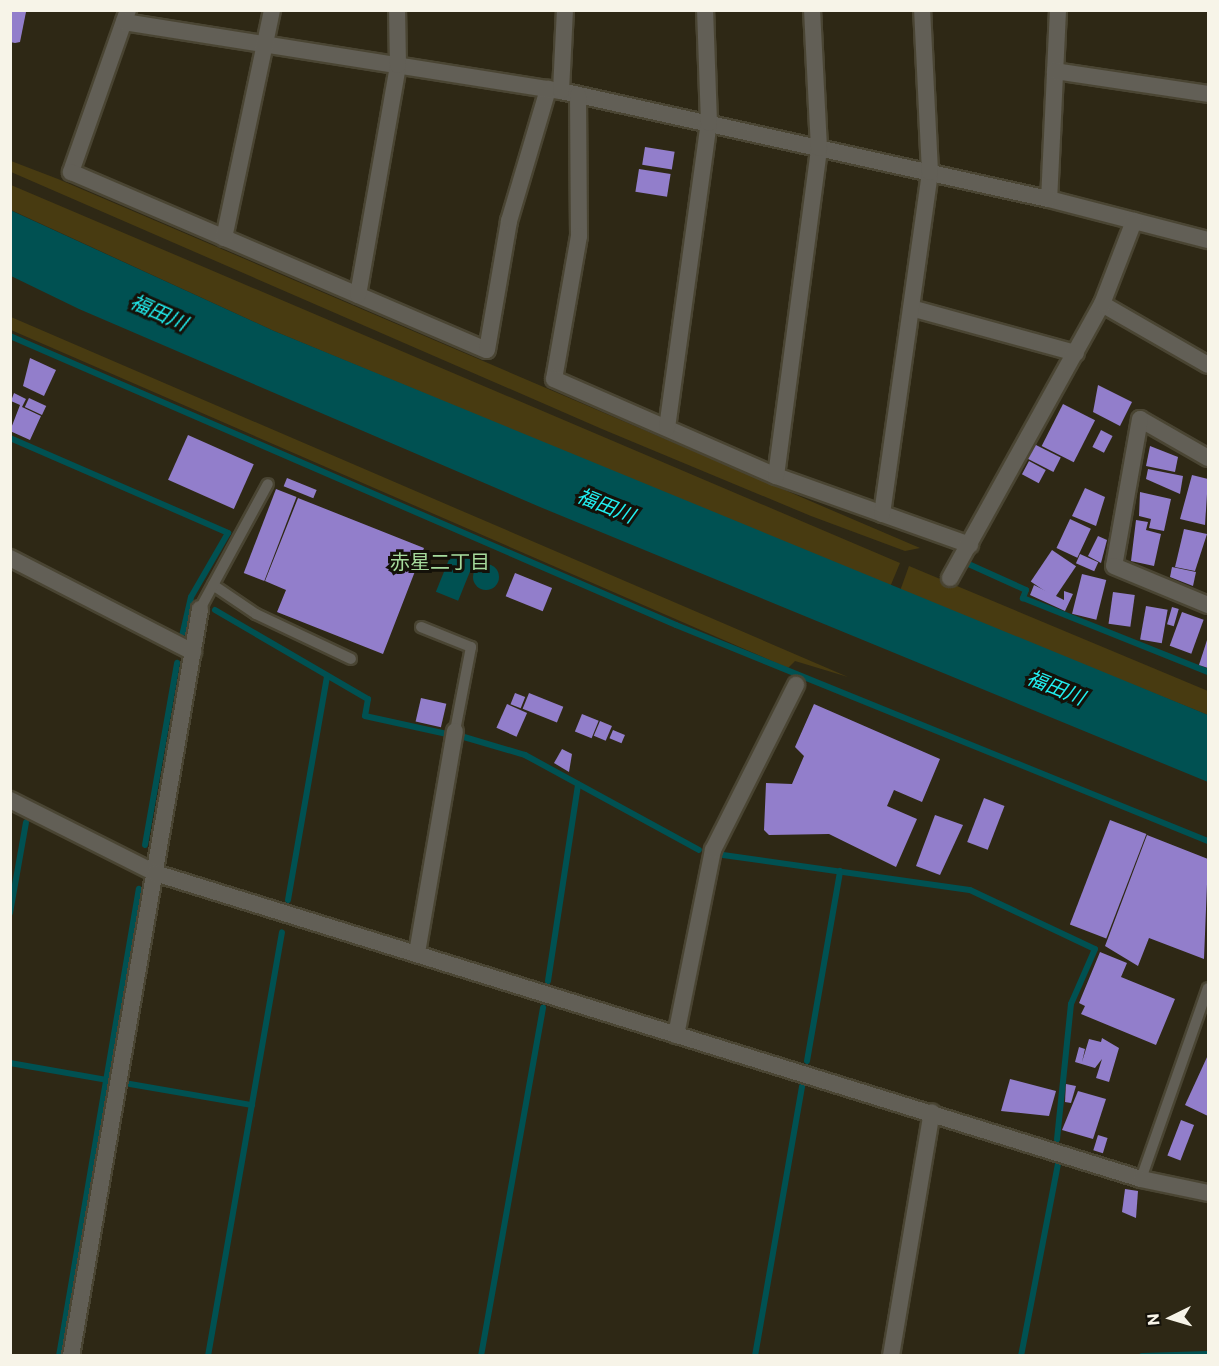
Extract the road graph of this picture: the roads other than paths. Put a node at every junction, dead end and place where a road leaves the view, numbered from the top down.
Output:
1 (272, 10) edge
2 (397, 10) edge
3 (565, 10) edge
4 (705, 10) edge
5 (812, 10) edge
6 (922, 10) edge
7 (1058, 10) edge
8 (126, 16) edge
9 (269, 45) junction
10 (398, 65) junction
11 (1055, 71) junction
12 (554, 90) junction
13 (578, 94) junction
14 (1209, 94) edge
15 (709, 123) junction
16 (819, 148) junction
17 (930, 172) junction
18 (1050, 199) junction
19 (1134, 221) junction
20 (224, 238) junction
21 (1209, 240) edge
22 (358, 295) junction
23 (1102, 304) junction
24 (911, 308) junction
25 (1076, 353) junction
26 (1209, 365) edge
27 (667, 428) junction
28 (1209, 458) edge
29 (776, 476) junction
30 (268, 484) dead end
31 (882, 514) junction
32 (970, 545) junction
33 (10, 558) edge
34 (950, 578) dead end
35 (213, 585) junction
36 (1209, 605) edge
37 (200, 609) joint
38 (421, 627) dead end
39 (193, 652) junction
40 (351, 658) dead end
41 (796, 685) dead end
42 (455, 731) joint
43 (10, 800) edge
44 (156, 873) junction
45 (417, 953) junction
46 (1209, 988) edge
47 (676, 1035) junction
48 (932, 1112) junction
49 (1141, 1179) junction
50 (1209, 1193) edge
51 (71, 1356) edge
52 (891, 1356) edge

1 - 9 street
2 - 10 street
3 - 12 street
4 - 15 street
5 - 16 street
6 - 17 street
7 - 11 street
8 - 9 street
8 - 20 street
9 - 10 street
9 - 20 street
10 - 12 street
10 - 22 street
11 - 14 street
11 - 18 street
12 - 13 street
12 - 22 street
13 - 15 street
13 - 27 street
15 - 16 street
15 - 27 street
16 - 17 street
16 - 29 street
17 - 18 street
17 - 24 street
18 - 19 street
19 - 21 street
19 - 23 street
20 - 22 street
23 - 25 street
23 - 26 street
24 - 25 street
24 - 31 street
25 - 32 street
27 - 29 street
28 - 36 street
29 - 31 street
30 - 35 lane
31 - 32 street
32 - 34 street
33 - 39 street
35 - 37 lane
35 - 40 lane
37 - 39 street
38 - 42 lane
39 - 44 street
41 - 47 street
42 - 45 street
43 - 44 street
44 - 45 street
44 - 51 street
45 - 47 street
46 - 49 lane
47 - 48 street
48 - 49 street
48 - 52 street
49 - 50 street

